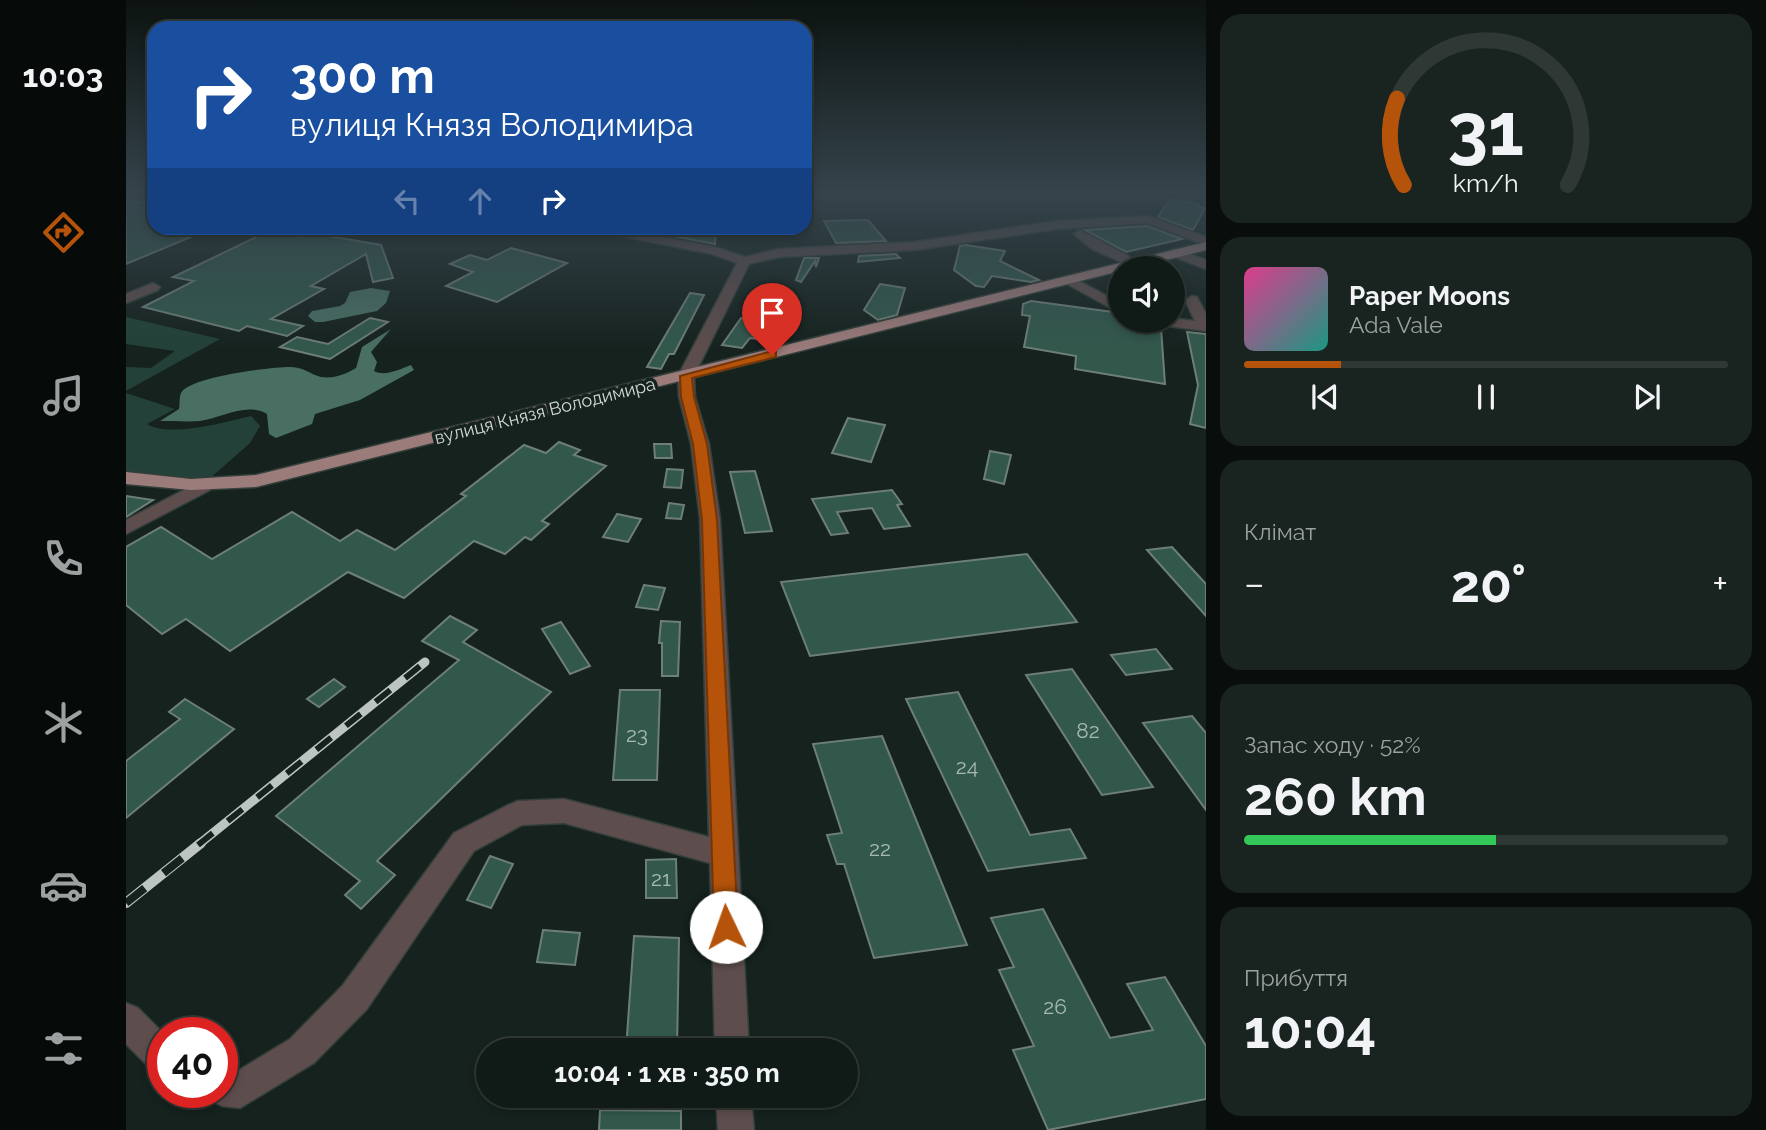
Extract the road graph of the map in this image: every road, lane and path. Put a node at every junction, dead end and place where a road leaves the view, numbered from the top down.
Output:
1 (691, 246) edge
2 (917, 246) edge
3 (1096, 246) edge
4 (1198, 246) edge
5 (1177, 253) junction
6 (1119, 256) edge
7 (1164, 256) edge
8 (744, 261) junction
9 (1206, 265) edge
10 (1108, 270) edge
11 (1070, 280) junction
12 (153, 287) dead end
13 (126, 299) edge
14 (1192, 299) dead end
15 (1108, 302) edge
16 (1185, 324) edge
17 (686, 376) junction
18 (126, 478) edge
19 (203, 486) junction
20 (126, 527) edge
21 (722, 853) junction
22 (126, 1020) edge
23 (731, 1038) edge
24 (147, 1041) edge
25 (238, 1090) edge
26 (735, 1108) edge
27 (736, 1130) edge

1 - 8 street
2 - 8 street
3 - 6 street
4 - 5 main road, вулиця Князя Володимира
5 - 7 main road, вулиця Князя Володимира
5 - 9 street
8 - 17 street
10 - 11 main road, вулиця Князя Володимира
11 - 15 street
11 - 17 main road, вулиця Князя Володимира
12 - 13 street
14 - 16 street
17 - 19 main road, вулиця Князя Володимира
17 - 21 street
18 - 19 main road, вулиця Князя Володимира
19 - 20 street
21 - 23 street
21 - 25 street
22 - 24 street
26 - 27 street

